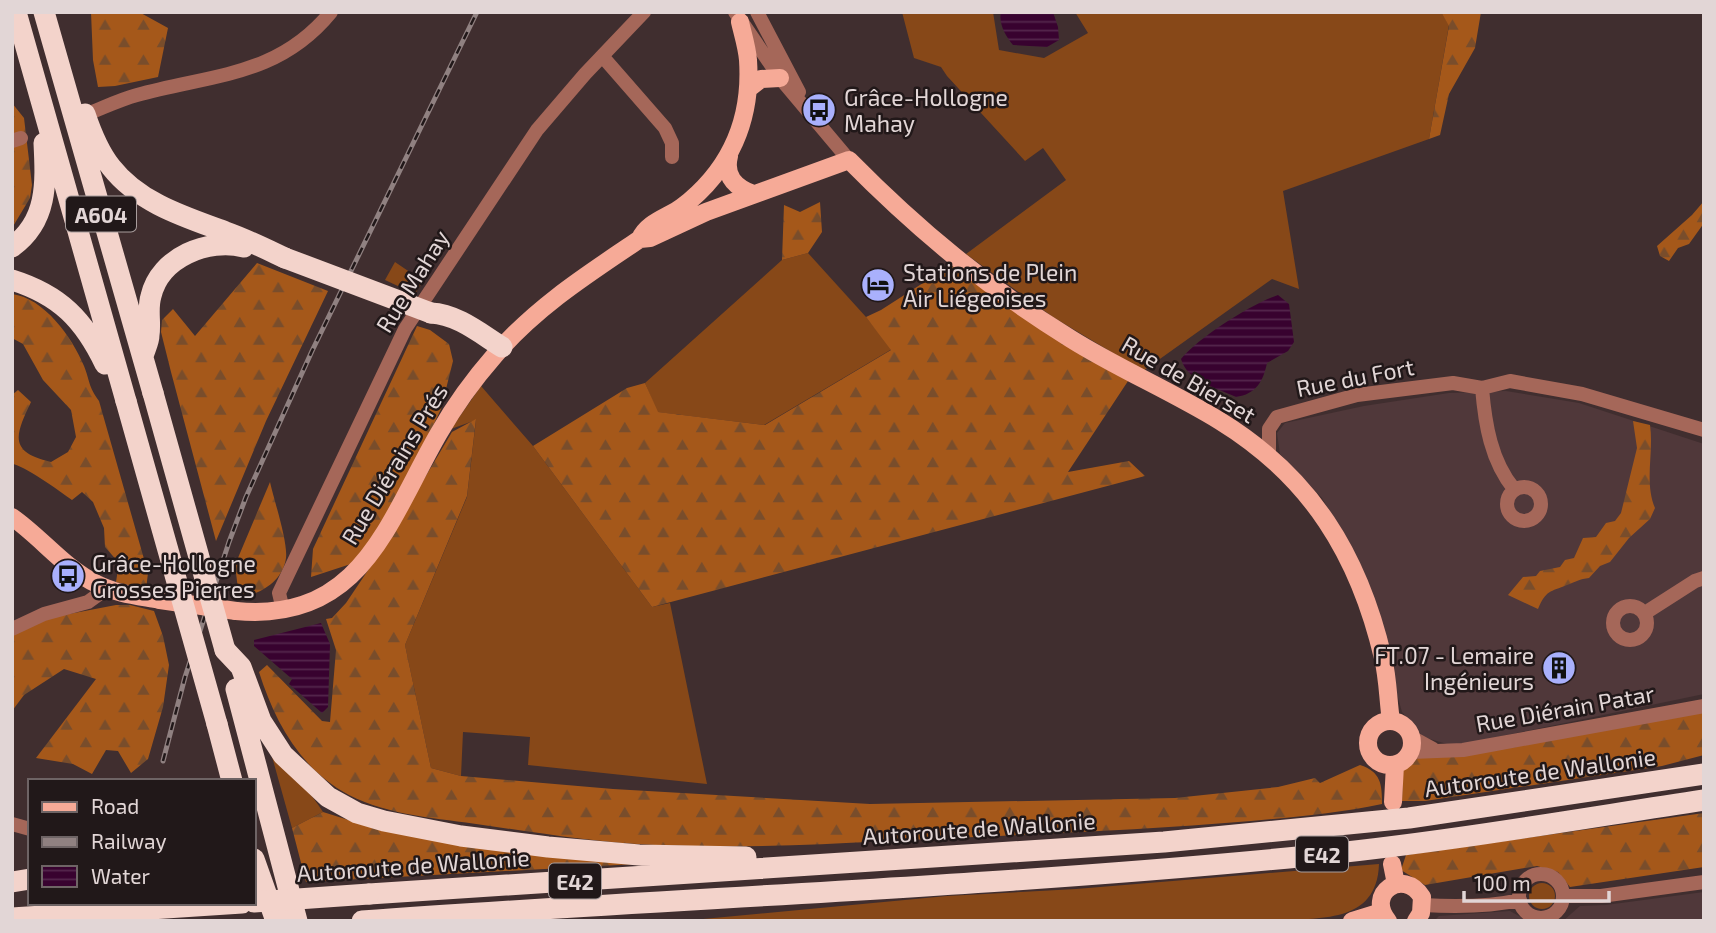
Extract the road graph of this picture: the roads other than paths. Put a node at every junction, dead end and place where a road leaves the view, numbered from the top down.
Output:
1 (16, 12) edge
2 (44, 12) edge
3 (331, 12) edge
4 (644, 12) edge
5 (757, 12) edge
6 (738, 17) edge
7 (603, 57) junction
8 (60, 70) junction
9 (780, 78) junction
10 (748, 89) junction
11 (92, 112) dead end
12 (808, 113) junction
13 (47, 120) junction
14 (729, 156) junction
15 (672, 157) dead end
16 (849, 160) junction
17 (753, 194) junction
18 (640, 239) junction
19 (12, 247) edge
20 (283, 257) junction
21 (12, 280) edge
22 (498, 351) junction
23 (142, 358) junction
24 (1482, 388) junction
25 (125, 398) junction
26 (1704, 430) edge
27 (1269, 456) junction
28 (1514, 489) dead end
29 (12, 517) edge
30 (1704, 578) edge
31 (106, 589) junction
32 (283, 610) junction
33 (1645, 613) dead end
34 (12, 629) edge
35 (1704, 706) edge
36 (1391, 721) junction
37 (256, 728) junction
38 (1411, 744) junction
39 (1395, 765) junction
40 (1704, 774) edge
41 (225, 779) edge
42 (1704, 800) edge
43 (1393, 802) dead end
44 (1392, 863) dead end
45 (256, 865) edge
46 (781, 866) junction
47 (1704, 882) edge
48 (1396, 884) junction
49 (256, 885) edge
50 (1563, 897) junction
51 (702, 900) junction
52 (1520, 900) junction
53 (256, 902) edge
54 (217, 905) edge
55 (1419, 913) edge
56 (1385, 916) edge
57 (297, 917) edge
58 (12, 918) edge
59 (372, 920) edge
60 (265, 921) edge
61 (276, 921) edge
62 (362, 921) edge
63 (588, 921) edge
64 (1352, 921) edge

1 - 13 highway, A604
2 - 8 highway, A604
3 - 11 street
4 - 7 street, Rue Mahay
5 - 12 street
6 - 9 street
6 - 10 main road, Rue Diérains Prés
7 - 15 street
7 - 32 street, Rue Mahay
8 - 20 highway
8 - 23 highway, A604
9 - 10 main road
9 - 12 street
10 - 14 main road, Rue Diérains Prés
12 - 16 street
13 - 19 highway
13 - 25 highway, A604
14 - 17 main road
14 - 18 main road, Rue Diérains Prés
16 - 17 main road, Rue Diérains Prés
16 - 27 main road, Rue de Bierset
17 - 18 main road, Rue Diérains Prés
18 - 22 main road, Rue Diérains Prés
20 - 22 highway, bridge
20 - 23 highway
21 - 25 highway
22 - 32 main road, Rue Diérains Prés
23 - 37 highway, A604, bridge
24 - 26 street, Rue du Fort
24 - 27 street, Rue du Fort
24 - 28 street
25 - 41 highway, A604, bridge
27 - 36 main road, Rue de Bierset
29 - 31 main road, Rue Diérains Prés
30 - 33 street
31 - 32 main road, Rue Diérains Prés, bridge
31 - 34 street
35 - 38 street, Rue Diérain Patar
36 - 38 main road
36 - 39 main road
37 - 46 highway
37 - 57 highway
38 - 39 main road
39 - 43 main road
40 - 46 highway, Autoroute de Wallonie / E42
42 - 51 highway, E42
44 - 48 main road
45 - 61 highway
46 - 53 highway, Autoroute de Wallonie / E42, bridge
47 - 50 street
48 - 55 main road
48 - 56 main road
49 - 60 highway
50 - 52 street
50 - 52 street
51 - 59 highway, E42
51 - 63 highway
52 - 55 street
54 - 58 highway
56 - 64 main road
59 - 62 highway, E42

